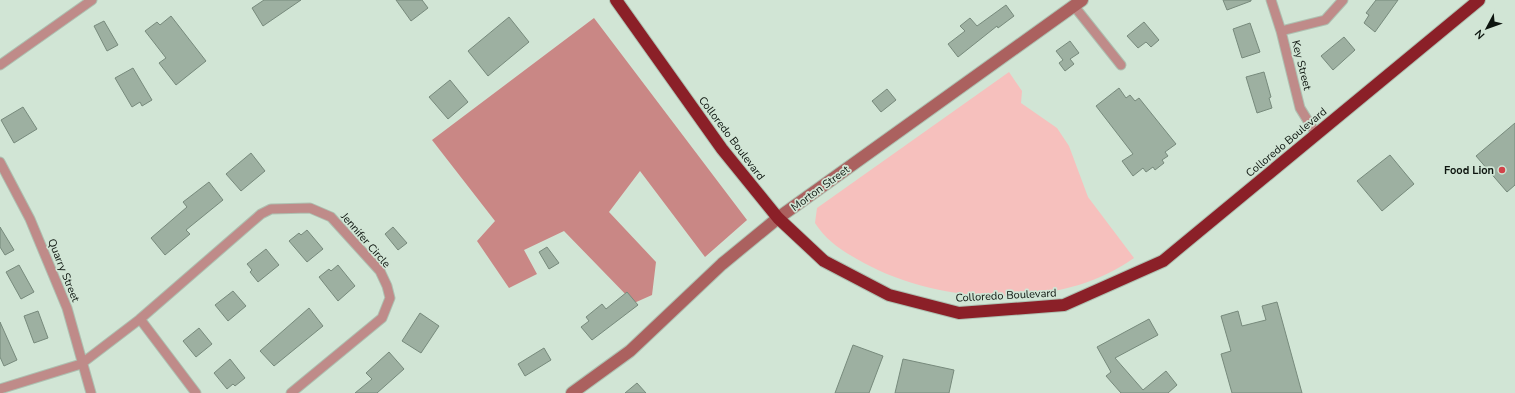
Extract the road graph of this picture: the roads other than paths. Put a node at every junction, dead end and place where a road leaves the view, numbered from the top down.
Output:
1 (92, 0) edge
2 (616, 0) edge
3 (1271, 0) edge
4 (1342, 0) edge
5 (1479, 0) edge
6 (1078, 3) edge
7 (1281, 31) junction
8 (0, 65) edge
9 (1121, 65) dead end
10 (1316, 134) junction
11 (0, 162) edge
12 (778, 218) junction
13 (140, 319) junction
14 (82, 364) junction
15 (0, 389) edge
16 (91, 393) edge
17 (196, 393) edge
18 (291, 393) edge
19 (572, 393) edge

1 - 8 street
2 - 12 highway, Colloredo Boulevard
3 - 7 street, Key Street
4 - 7 street
5 - 10 highway, Colloredo Boulevard
6 - 9 street
6 - 12 street, Morton Street
7 - 10 street, Key Street
10 - 12 highway, Colloredo Boulevard
11 - 14 street, Quarry Street
12 - 19 street, Morton Street
13 - 14 street, Jennifer Circle
13 - 17 street
13 - 18 street, Jennifer Circle
14 - 15 street
14 - 16 street, Quarry Street

